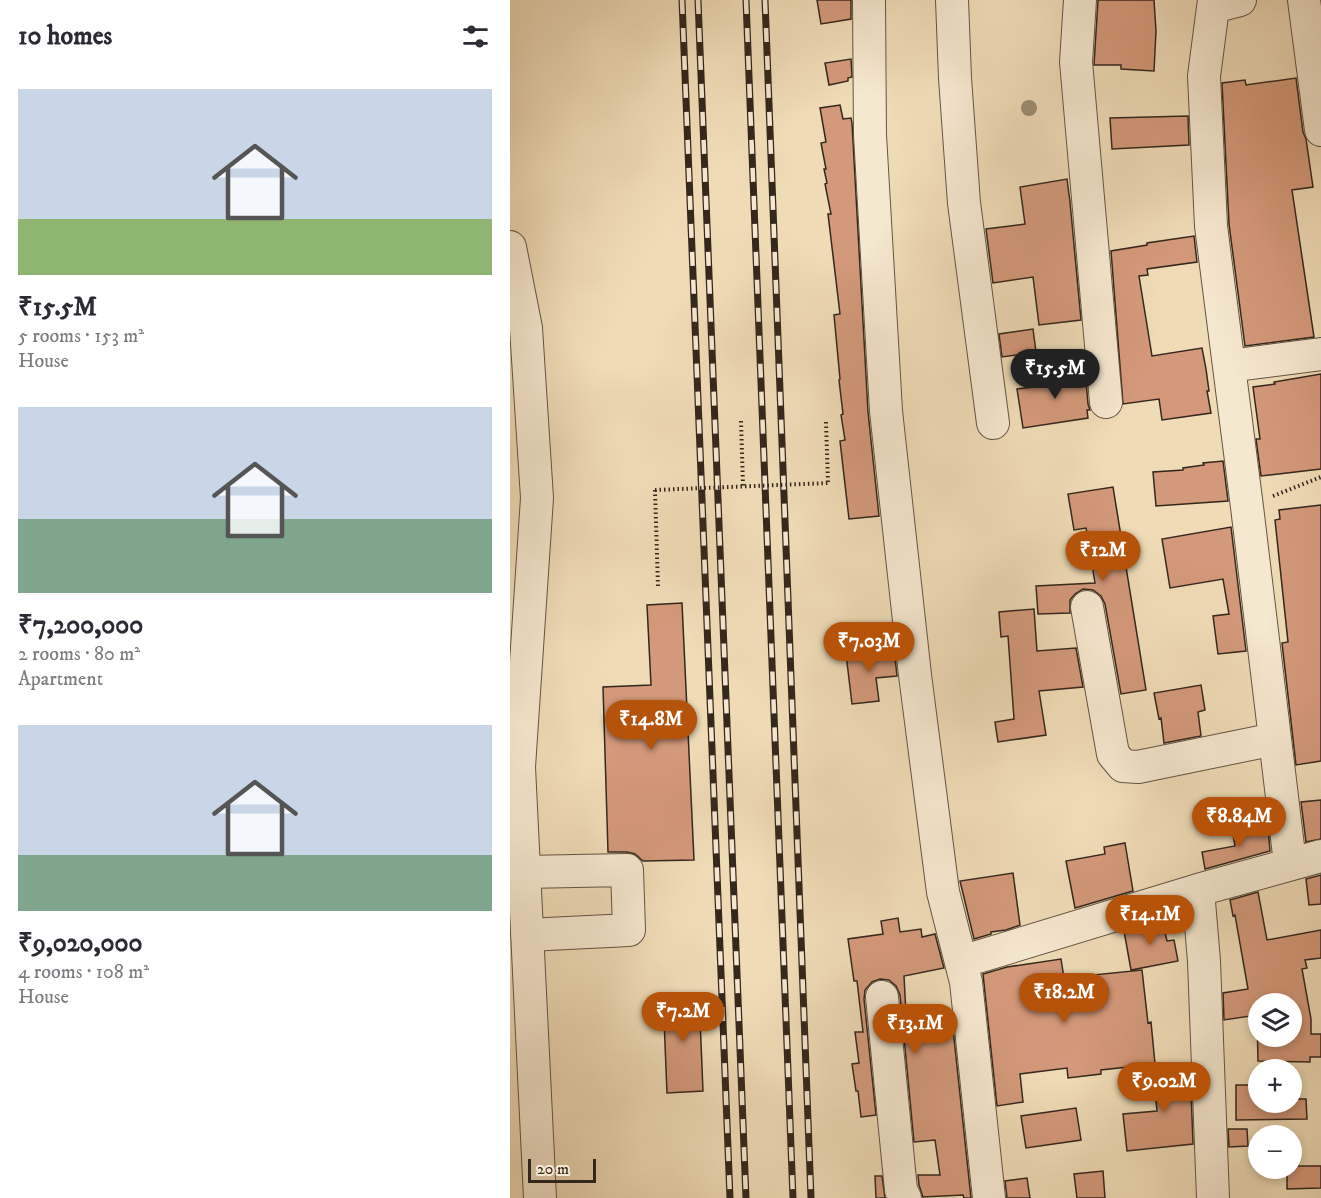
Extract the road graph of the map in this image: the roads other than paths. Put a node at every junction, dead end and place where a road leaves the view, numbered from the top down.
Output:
1 (869, 0) edge
2 (952, 0) edge
3 (1080, 0) edge
4 (1304, 0) edge
5 (1223, 2) edge
6 (1321, 130) edge
7 (510, 247) edge
8 (1321, 354) edge
9 (1229, 366) junction
10 (1106, 402) dead end
11 (993, 423) dead end
12 (1087, 607) dead end
13 (1275, 739) junction
14 (514, 768) edge
15 (1321, 856) edge
16 (1290, 863) junction
17 (524, 872) junction
18 (1198, 890) junction
19 (527, 935) junction
20 (961, 962) junction
21 (882, 997) dead end
22 (980, 1197) edge
23 (540, 1198) edge
24 (905, 1198) edge
25 (1213, 1198) edge

1 - 20 street
2 - 11 street
3 - 10 street
4 - 6 street
5 - 9 street
7 - 14 street
8 - 9 street
9 - 13 street
12 - 13 street
13 - 16 street
14 - 17 street
15 - 16 street
16 - 18 street
17 - 19 street
17 - 19 street
18 - 20 street
18 - 25 street
19 - 23 street
20 - 22 street
21 - 24 street

